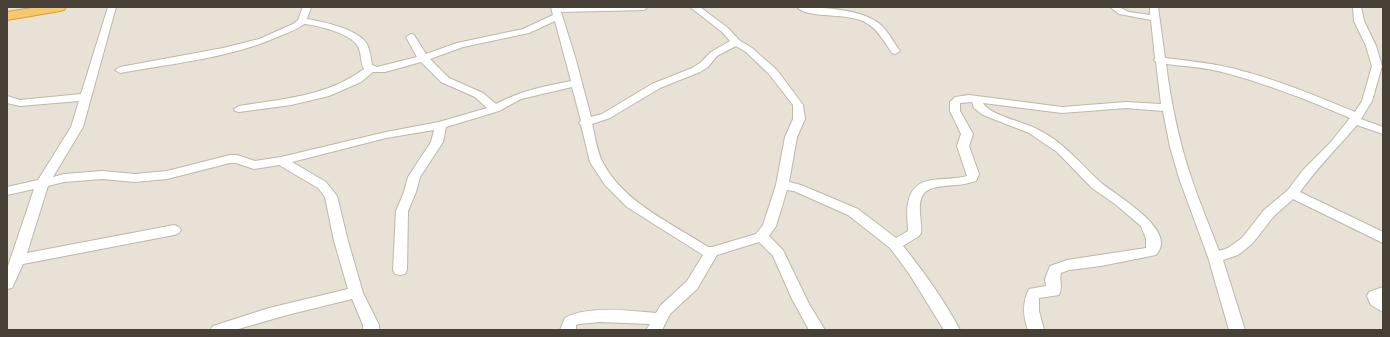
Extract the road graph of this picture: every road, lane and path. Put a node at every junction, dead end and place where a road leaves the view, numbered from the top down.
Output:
1 (60, 7) edge
2 (112, 7) edge
3 (307, 7) edge
4 (644, 7) edge
5 (694, 7) edge
6 (801, 7) edge
7 (1114, 7) edge
8 (1357, 7) edge
9 (556, 11) edge
10 (1155, 12) edge
11 (7, 16) edge
12 (302, 21) junction
13 (411, 37) dead end
14 (736, 42) junction
15 (895, 51) dead end
16 (423, 58) junction
17 (1159, 60) junction
18 (371, 69) junction
19 (120, 70) dead end
20 (576, 83) junction
21 (85, 97) junction
22 (7, 99) edge
23 (976, 99) junction
24 (1167, 108) junction
25 (240, 109) dead end
26 (495, 109) junction
27 (1356, 119) junction
28 (585, 123) junction
29 (441, 125) junction
30 (1383, 130) edge
31 (281, 161) junction
32 (42, 184) junction
33 (782, 185) junction
34 (7, 191) edge
35 (1292, 193) junction
36 (174, 230) dead end
37 (760, 237) junction
38 (1383, 238) edge
39 (895, 245) junction
40 (712, 252) junction
41 (1215, 257) junction
42 (18, 260) junction
43 (400, 270) dead end
44 (7, 284) edge
45 (1383, 292) edge
46 (356, 293) junction
47 (1383, 306) edge
48 (657, 325) edge
49 (218, 330) edge
50 (371, 330) edge
51 (568, 330) edge
52 (817, 330) edge
53 (952, 330) edge
54 (1036, 330) edge
55 (1237, 330) edge

1 - 11 highway
2 - 21 street
3 - 12 street
4 - 9 street
5 - 14 street
6 - 15 street
7 - 10 street
8 - 27 street
9 - 16 street
9 - 20 street
10 - 17 street
12 - 18 street
12 - 19 street
13 - 16 street
14 - 28 street
14 - 33 street
16 - 18 street
16 - 26 street
17 - 24 street
17 - 27 street
18 - 25 street
20 - 26 street
20 - 28 street
21 - 22 street
21 - 32 street
23 - 24 street
23 - 39 street
23 - 54 street
24 - 41 street
26 - 29 street
27 - 30 street
27 - 35 street
28 - 40 street
29 - 31 street
29 - 43 street
31 - 32 street
31 - 46 street
32 - 34 street
32 - 42 street
33 - 37 street
33 - 39 street
35 - 38 street
35 - 41 street
36 - 42 street
37 - 40 street
37 - 52 street
39 - 53 street
40 - 48 street
41 - 55 street
42 - 44 street
45 - 47 street
46 - 49 street
46 - 50 street
48 - 51 street

